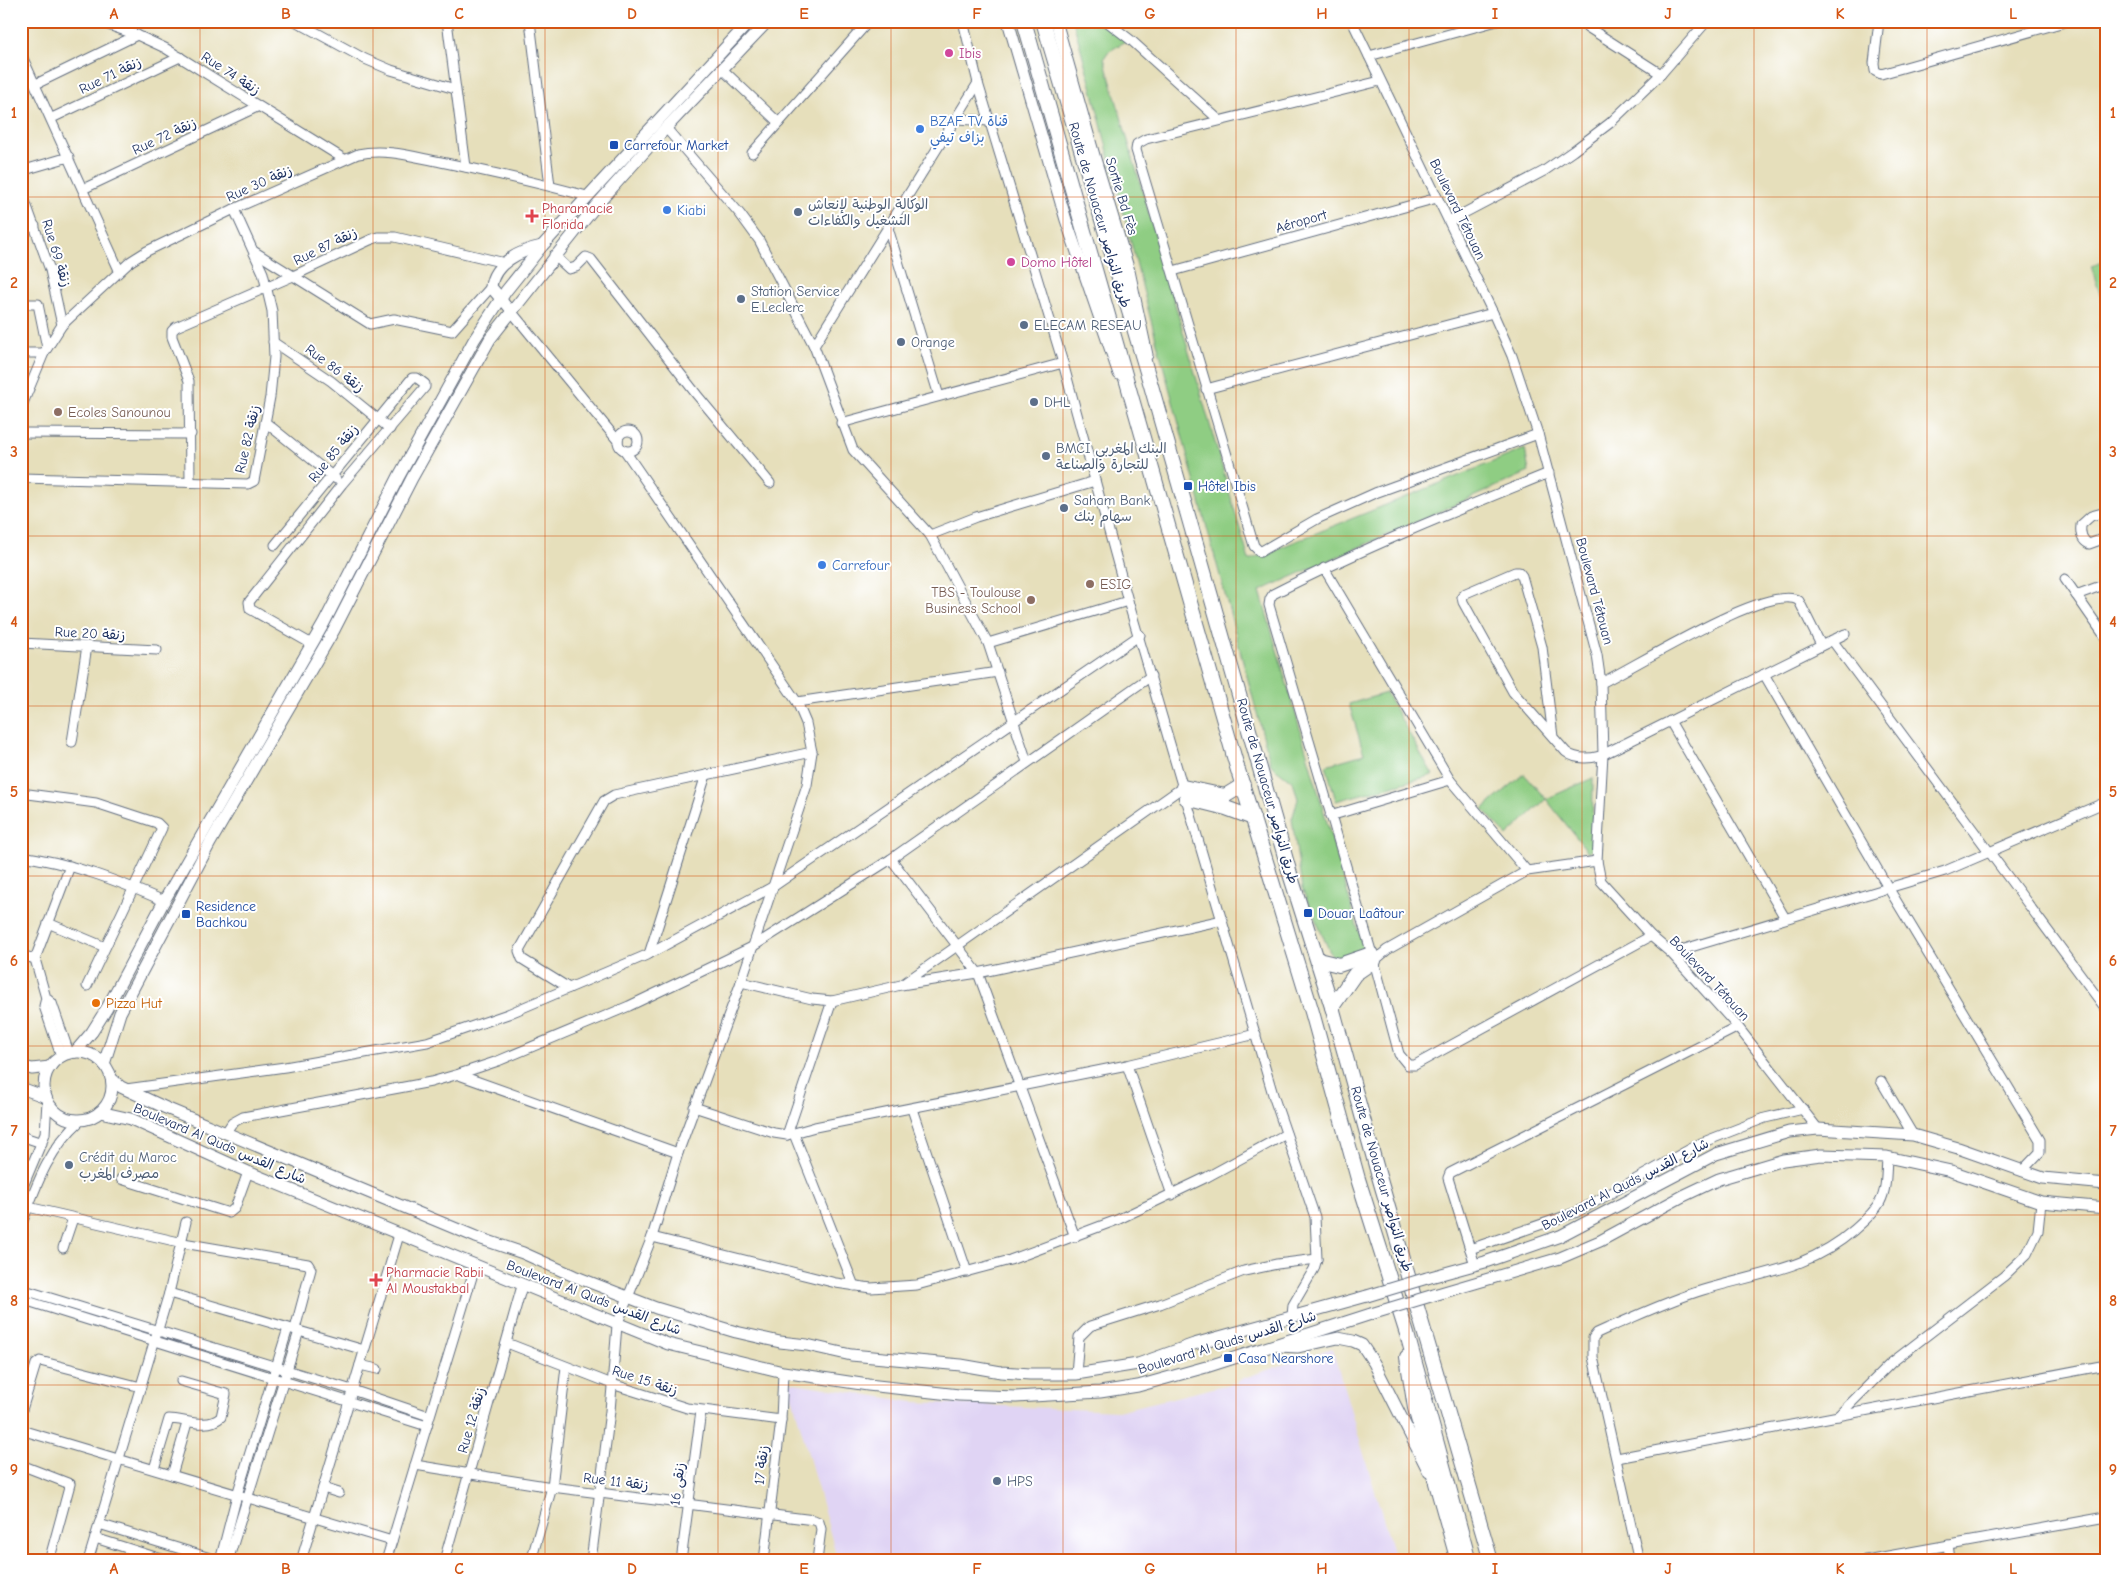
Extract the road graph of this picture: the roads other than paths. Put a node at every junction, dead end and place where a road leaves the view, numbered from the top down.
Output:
1 (97, 21) edge
2 (295, 21) edge
3 (447, 21) edge
4 (530, 21) edge
5 (750, 21) edge
6 (768, 21) edge
7 (869, 21) edge
8 (963, 21) edge
9 (1008, 21) edge
10 (1024, 21) edge
11 (1043, 21) edge
12 (1056, 21) edge
13 (1106, 21) edge
14 (1352, 21) edge
15 (1497, 21) edge
16 (1578, 21) edge
17 (1707, 21) edge
18 (1879, 21) edge
19 (2068, 21) edge
20 (137, 35) junction
21 (21, 54) edge
22 (1369, 56) junction
23 (180, 57) junction
24 (722, 69) junction
25 (1660, 74) junction
26 (1380, 81) junction
27 (36, 84) junction
28 (978, 84) junction
29 (455, 89) junction
30 (257, 107) junction
31 (52, 118) junction
32 (956, 118) junction
33 (1219, 120) junction
34 (990, 121) junction
35 (779, 123) junction
36 (666, 128) junction
37 (752, 152) dead end
38 (69, 157) junction
39 (344, 159) junction
40 (466, 167) junction
41 (21, 171) edge
42 (550, 186) junction
43 (84, 189) junction
44 (21, 190) edge
45 (587, 196) junction
46 (1437, 198) junction
47 (234, 209) junction
48 (1449, 222) junction
49 (35, 226) junction
50 (888, 228) junction
51 (21, 229) edge
52 (542, 246) junction
53 (255, 251) junction
54 (554, 256) junction
55 (505, 263) junction
56 (119, 270) junction
57 (1173, 272) junction
58 (294, 276) junction
59 (268, 286) junction
60 (491, 287) junction
61 (502, 300) junction
62 (21, 304) edge
63 (511, 311) junction
64 (1493, 313) junction
65 (62, 325) junction
66 (273, 342) junction
67 (814, 346) junction
68 (46, 350) junction
69 (21, 353) edge
70 (1063, 363) junction
71 (1150, 382) junction
72 (1206, 389) junction
73 (1131, 392) junction
74 (939, 396) junction
75 (21, 408) edge
76 (379, 419) junction
77 (265, 422) junction
78 (841, 423) junction
79 (390, 429) junction
80 (21, 433) edge
81 (191, 434) junction
82 (1538, 434) junction
83 (618, 441) junction
84 (625, 451) junction
85 (1549, 473) junction
86 (332, 476) junction
87 (21, 478) edge
88 (1094, 481) junction
89 (190, 482) junction
90 (342, 484) junction
91 (770, 484) dead end
92 (2106, 512) edge
93 (2106, 534) edge
94 (930, 535) junction
95 (276, 545) dead end
96 (1324, 568) junction
97 (2065, 579) dead end
98 (2106, 584) edge
99 (2076, 594) junction
100 (1128, 601) junction
101 (1845, 634) dead end
102 (1140, 635) junction
103 (2106, 638) edge
104 (1832, 640) junction
105 (21, 643) edge
106 (310, 643) junction
107 (988, 643) junction
108 (86, 646) junction
109 (1821, 646) junction
110 (157, 650) dead end
111 (998, 672) junction
112 (1764, 674) junction
113 (1151, 676) junction
114 (1601, 683) junction
115 (797, 702) junction
116 (1670, 721) junction
117 (1015, 722) junction
118 (1553, 737) junction
119 (72, 742) dead end
120 (812, 752) junction
121 (1603, 754) junction
122 (1027, 762) junction
123 (706, 775) junction
124 (1450, 780) junction
125 (1243, 785) junction
126 (21, 793) edge
127 (1180, 793) junction
128 (2106, 802) edge
129 (1330, 816) junction
130 (1253, 818) junction
131 (1991, 853) junction
132 (22, 858) edge
133 (891, 859) junction
134 (1597, 860) junction
135 (70, 866) junction
136 (1527, 871) junction
137 (774, 886) junction
138 (1888, 887) junction
139 (134, 888) junction
140 (164, 901) junction
141 (1785, 918) junction
142 (1223, 920) junction
143 (48, 923) junction
144 (1651, 936) junction
145 (957, 946) junction
146 (105, 947) junction
147 (752, 947) junction
148 (1671, 953) junction
149 (649, 954) junction
150 (21, 955) edge
151 (1372, 958) junction
152 (34, 959) junction
153 (1318, 960) junction
154 (978, 973) junction
155 (740, 982) junction
156 (901, 985) junction
157 (87, 986) dead end
158 (570, 988) junction
159 (832, 1001) junction
160 (1332, 1007) junction
161 (2106, 1009) edge
162 (1738, 1027) junction
163 (1256, 1034) junction
164 (68, 1054) junction
165 (104, 1064) junction
166 (1127, 1064) junction
167 (21, 1066) edge
168 (50, 1067) junction
169 (459, 1074) junction
170 (111, 1078) junction
171 (1881, 1081) dead end
172 (1019, 1086) junction
173 (21, 1088) edge
174 (125, 1090) junction
175 (46, 1099) junction
176 (694, 1107) junction
177 (912, 1109) junction
178 (1803, 1109) junction
179 (100, 1112) junction
180 (81, 1120) junction
181 (1818, 1129) junction
182 (226, 1132) junction
183 (791, 1134) junction
184 (1286, 1134) junction
185 (1913, 1135) junction
186 (21, 1136) edge
187 (42, 1143) junction
188 (678, 1153) junction
189 (1887, 1158) junction
190 (2022, 1171) junction
191 (248, 1172) junction
192 (121, 1179) dead end
193 (2106, 1184) edge
194 (21, 1191) edge
195 (1172, 1195) junction
196 (2041, 1202) junction
197 (28, 1207) junction
198 (2106, 1208) edge
199 (73, 1218) junction
200 (186, 1222) dead end
201 (21, 1226) edge
202 (399, 1234) junction
203 (652, 1237) junction
204 (1075, 1237) junction
205 (183, 1243) junction
206 (64, 1248) dead end
207 (1470, 1249) junction
208 (1317, 1259) junction
209 (1474, 1265) junction
210 (475, 1266) junction
211 (967, 1272) junction
212 (522, 1286) junction
213 (854, 1286) junction
214 (21, 1289) edge
215 (169, 1293) junction
216 (629, 1297) junction
217 (21, 1299) edge
218 (1292, 1316) junction
219 (617, 1325) junction
220 (294, 1329) junction
221 (1407, 1334) junction
222 (156, 1337) junction
223 (507, 1343) junction
224 (1275, 1345) junction
225 (364, 1350) junction
226 (360, 1365) junction
227 (2106, 1365) edge
228 (566, 1367) junction
229 (281, 1368) junction
230 (377, 1369) dead end
231 (784, 1372) junction
232 (1076, 1374) junction
233 (278, 1378) junction
234 (180, 1381) dead end
235 (612, 1384) junction
236 (141, 1387) junction
237 (352, 1390) junction
238 (349, 1400) junction
239 (701, 1411) junction
240 (21, 1413) edge
241 (430, 1416) junction
242 (1837, 1416) junction
243 (781, 1420) junction
244 (186, 1423) junction
245 (427, 1426) junction
246 (21, 1430) edge
247 (1617, 1458) junction
248 (119, 1459) junction
249 (21, 1465) edge
250 (415, 1465) junction
251 (154, 1470) junction
252 (172, 1475) junction
253 (208, 1475) dead end
254 (469, 1475) junction
255 (1434, 1481) junction
256 (205, 1485) junction
257 (552, 1487) junction
258 (323, 1488) junction
259 (339, 1493) dead end
260 (600, 1493) junction
261 (237, 1495) junction
262 (248, 1498) junction
263 (689, 1504) junction
264 (769, 1515) junction
265 (2106, 1517) edge
266 (314, 1518) junction
267 (99, 1524) junction
268 (95, 1538) junction
269 (392, 1541) junction
270 (1948, 1545) junction
271 (52, 1561) edge
272 (88, 1561) edge
273 (168, 1561) edge
274 (220, 1561) edge
275 (228, 1561) edge
276 (301, 1561) edge
277 (386, 1561) edge
278 (444, 1561) edge
279 (531, 1561) edge
280 (591, 1561) edge
281 (682, 1561) edge
282 (764, 1561) edge
283 (817, 1561) edge
284 (1458, 1561) edge
285 (1469, 1561) edge
286 (1491, 1561) edge
287 (1639, 1561) edge
288 (1860, 1561) edge
289 (1950, 1561) edge

1 - 20 street, Rue 74 زنقة
2 - 29 street
3 - 29 street
4 - 42 street
5 - 45 main road
6 - 24 main road
7 - 35 street
8 - 28 street
9 - 73 main road
10 - 73 highway, Route de Nouaceur طريق النواصر
11 - 71 highway, Route de Nouaceur طريق النواصر
12 - 71 main road, Sortie Bd Fès
13 - 33 street
14 - 22 street, Boulevard Tétouan
15 - 22 street
16 - 25 street
17 - 25 street
18 - 19 street
20 - 23 street, Rue 74 زنقة
20 - 27 street
21 - 27 street
22 - 26 street, Boulevard Tétouan
23 - 30 street, Rue 74 زنقة
23 - 31 street, Rue 71 زنقة
24 - 35 street
24 - 36 main road
25 - 48 street
26 - 33 street
26 - 46 street, Boulevard Tétouan
27 - 31 street
28 - 32 street
28 - 34 street
29 - 40 street
30 - 39 street, Rue 74 زنقة
30 - 43 street, Rue 72 زنقة
31 - 38 street
32 - 34 street
32 - 50 street
33 - 57 street
34 - 70 street
35 - 37 street
36 - 54 main road
36 - 67 street
38 - 41 street
38 - 43 street
39 - 40 street, Rue 30 زنقة
39 - 47 street, Rue 30 زنقة
40 - 42 street, Rue 30 زنقة
42 - 45 street, Rue 30 زنقة
43 - 56 street
44 - 49 street, Rue 69 زنقة
45 - 52 main road
46 - 48 street, Boulevard Tétouan
46 - 57 street, Aéroport
47 - 53 street, Rue 82 زنقة
47 - 56 street, Rue 30 زنقة
48 - 64 street, Boulevard Tétouan
49 - 51 street
49 - 65 street, Rue 69 زنقة
50 - 67 street
50 - 74 street
52 - 55 main road
52 - 61 main road
53 - 58 street
53 - 59 street, Rue 82 زنقة
54 - 63 main road
54 - 91 street
55 - 58 street, Rue 87 زنقة
55 - 60 main road
56 - 65 street, Rue 30 زنقة
57 - 72 street
58 - 59 street, Rue 87 زنقة
58 - 60 street
59 - 66 street, Rue 82 زنقة
59 - 81 street, Rue 87 زنقة
60 - 61 main road
61 - 63 street
61 - 106 main road
62 - 68 street
63 - 83 street
63 - 165 main road
64 - 72 street
64 - 82 street, Boulevard Tétouan
65 - 68 street, Rue 30 زنقة
66 - 76 street, Rue 86 زنقة
66 - 77 street, Rue 82 زنقة
67 - 78 street
68 - 69 street
68 - 75 street, Rue 30 زنقة
70 - 74 street
70 - 88 street
71 - 153 highway, Route de Nouaceur طريق النواصر
72 - 82 street
73 - 125 highway, Route de Nouaceur طريق النواصر
74 - 78 street
76 - 79 street, Rue 86 زنقة
76 - 79 street, Rue 85 زنقة
76 - 86 street, Rue 85 زنقة
77 - 86 street
77 - 89 street, Rue 82 زنقة
78 - 94 street
79 - 90 street
80 - 81 street
81 - 89 street
82 - 85 street, Boulevard Tétouan
83 - 84 street
83 - 84 street
84 - 115 street
85 - 96 street
85 - 114 street, Boulevard Tétouan
86 - 90 street
86 - 95 street, Rue 85 زنقة
87 - 89 street, Rue 82 زنقة
88 - 94 street
88 - 100 street
90 - 106 street
92 - 93 street
94 - 107 street
96 - 124 street
96 - 129 street
97 - 99 street
98 - 99 street
99 - 103 street
100 - 102 street
100 - 107 street
101 - 104 street
102 - 113 street
102 - 117 street
104 - 109 street
104 - 131 street
105 - 108 street, Rue 20 زنقة
106 - 140 main road
107 - 111 street
108 - 110 street, Rue 20 زنقة
108 - 119 street
109 - 112 street
109 - 114 street
111 - 115 street
111 - 117 street
112 - 116 street
112 - 138 street
113 - 122 street
113 - 127 street
114 - 121 street, Boulevard Tétouan
115 - 120 street
116 - 121 street
116 - 141 street
117 - 122 street
117 - 137 street
118 - 118 street
118 - 121 street
120 - 123 street
120 - 137 street
121 - 134 street, Boulevard Tétouan
122 - 133 street
123 - 149 street
123 - 158 street
124 - 129 street
124 - 136 street
125 - 127 highway
125 - 130 highway, Route de Nouaceur طريق النواصر
126 - 139 street
127 - 130 highway
127 - 142 street
127 - 145 street
128 - 131 street
129 - 151 street
130 - 221 highway, Route de Nouaceur طريق النواصر
131 - 138 street
131 - 161 street
132 - 135 street
133 - 145 street
133 - 147 street
134 - 136 street
134 - 144 street, Boulevard Tétouan
135 - 139 street
135 - 143 street
136 - 151 street
137 - 147 street
137 - 149 street
138 - 141 street
138 - 190 street
139 - 140 street
139 - 146 street
140 - 164 main road
141 - 148 street
142 - 154 street
142 - 163 street
143 - 146 street
143 - 152 street
144 - 148 street, Boulevard Tétouan
144 - 151 street
145 - 154 street
145 - 156 street
146 - 157 street
147 - 155 street
147 - 169 street
148 - 162 street, Boulevard Tétouan
149 - 158 street
150 - 152 street
151 - 153 highway
151 - 160 highway
152 - 164 street
153 - 160 highway, Route de Nouaceur طريق النواصر
154 - 156 street
154 - 172 street
155 - 159 street
155 - 176 street
156 - 159 street
158 - 174 street
159 - 183 street
160 - 286 highway, Route de Nouaceur طريق النواصر
162 - 178 street, Boulevard Tétouan
162 - 207 street
163 - 166 street
163 - 184 street
164 - 165 main road
164 - 168 main road
165 - 170 main road
166 - 172 street
166 - 195 street
167 - 168 main road
168 - 175 main road
169 - 182 street
169 - 188 street
170 - 174 main road, Boulevard Al Quds شارع القدس
170 - 179 main road
171 - 185 street
172 - 177 street
172 - 204 street
173 - 175 main road
174 - 182 main road, Boulevard Al Quds شارع القدس
175 - 180 main road
175 - 187 street
176 - 183 street
176 - 188 street
177 - 183 street
177 - 211 street
178 - 181 street, Boulevard Tétouan
178 - 207 street
179 - 180 main road
179 - 191 main road, Boulevard Al Quds شارع القدس
180 - 197 street
181 - 185 main road, Boulevard Al Quds شارع القدس
181 - 209 main road, Boulevard Al Quds شارع القدس
182 - 216 main road, Boulevard Al Quds شارع القدس
183 - 213 street
184 - 195 street
184 - 208 street
185 - 190 main road, Boulevard Al Quds شارع القدس
186 - 187 street
187 - 194 street
188 - 203 street
189 - 196 main road, Boulevard Al Quds شارع القدس
189 - 224 main road, Boulevard Al Quds شارع القدس, bridge
189 - 247 street
190 - 193 main road, Boulevard Al Quds شارع القدس
191 - 192 street
191 - 202 main road, Boulevard Al Quds شارع القدس
195 - 204 street
196 - 198 main road, Boulevard Al Quds شارع القدس
196 - 242 street
197 - 199 street
197 - 201 street
199 - 205 street
199 - 206 street
200 - 205 street
202 - 210 main road, Boulevard Al Quds شارع القدس
202 - 225 street
203 - 213 street
203 - 216 street
204 - 211 street
205 - 215 street
205 - 220 street
207 - 209 street
208 - 218 street
208 - 232 street
209 - 218 main road, Boulevard Al Quds شارع القدس, bridge
210 - 212 main road, Boulevard Al Quds شارع القدس
210 - 241 street
211 - 213 street
212 - 219 main road, Boulevard Al Quds شارع القدس
212 - 223 street, Rue 12 زنقة
214 - 222 street
215 - 220 street
215 - 222 street
216 - 219 street
216 - 232 main road, Boulevard Al Quds شارع القدس
217 - 222 street
218 - 232 main road, Boulevard Al Quds شارع القدس
219 - 231 main road, Boulevard Al Quds شارع القدس
219 - 235 street
220 - 225 street
220 - 229 street
221 - 255 highway
221 - 285 highway, Route de Nouaceur طريق النواصر
222 - 229 street
222 - 233 street
222 - 236 street
223 - 228 street, Rue 15 زنقة
223 - 254 street, Rue 12 زنقة
224 - 231 main road, Boulevard Al Quds شارع القدس
224 - 255 main road
225 - 226 street
226 - 230 street
226 - 237 street
227 - 242 street
228 - 235 street, Rue 15 زنقة
228 - 257 street
229 - 233 street
229 - 237 street
231 - 243 street, زنقة 17
233 - 238 street
233 - 261 street
233 - 262 street
234 - 244 street
235 - 239 street, Rue 15 زنقة
235 - 260 street
236 - 240 street
236 - 248 street
237 - 238 street
237 - 241 street
238 - 245 street
238 - 258 street
239 - 243 street, Rue 15 زنقة
239 - 263 street, زنقى 16
241 - 245 street
242 - 247 street
243 - 264 street, زنقة 17
244 - 251 street
244 - 252 street
245 - 250 street
246 - 248 street
247 - 287 street
248 - 251 street
248 - 267 street
249 - 271 street
250 - 254 street, Rue 11 زنقة
250 - 269 street
251 - 252 street
252 - 256 street
253 - 256 street
254 - 257 street, Rue 11 زنقة
254 - 278 street, Rue 12 زنقة
255 - 284 highway
256 - 261 street
257 - 260 street, Rue 11 زنقة
257 - 279 street
258 - 259 street
258 - 266 street
260 - 263 street, Rue 11 زنقة
260 - 280 street
261 - 262 street
261 - 274 street
262 - 266 street
262 - 275 street
263 - 264 street, Rue 11 زنقة
263 - 281 street, زنقى 16
264 - 282 street, زنقة 17
264 - 283 street, Rue 11 زنقة
265 - 270 street
266 - 269 street
266 - 276 street
267 - 268 street
267 - 274 street
268 - 272 street
268 - 273 street
269 - 277 street
270 - 288 street
270 - 289 street

